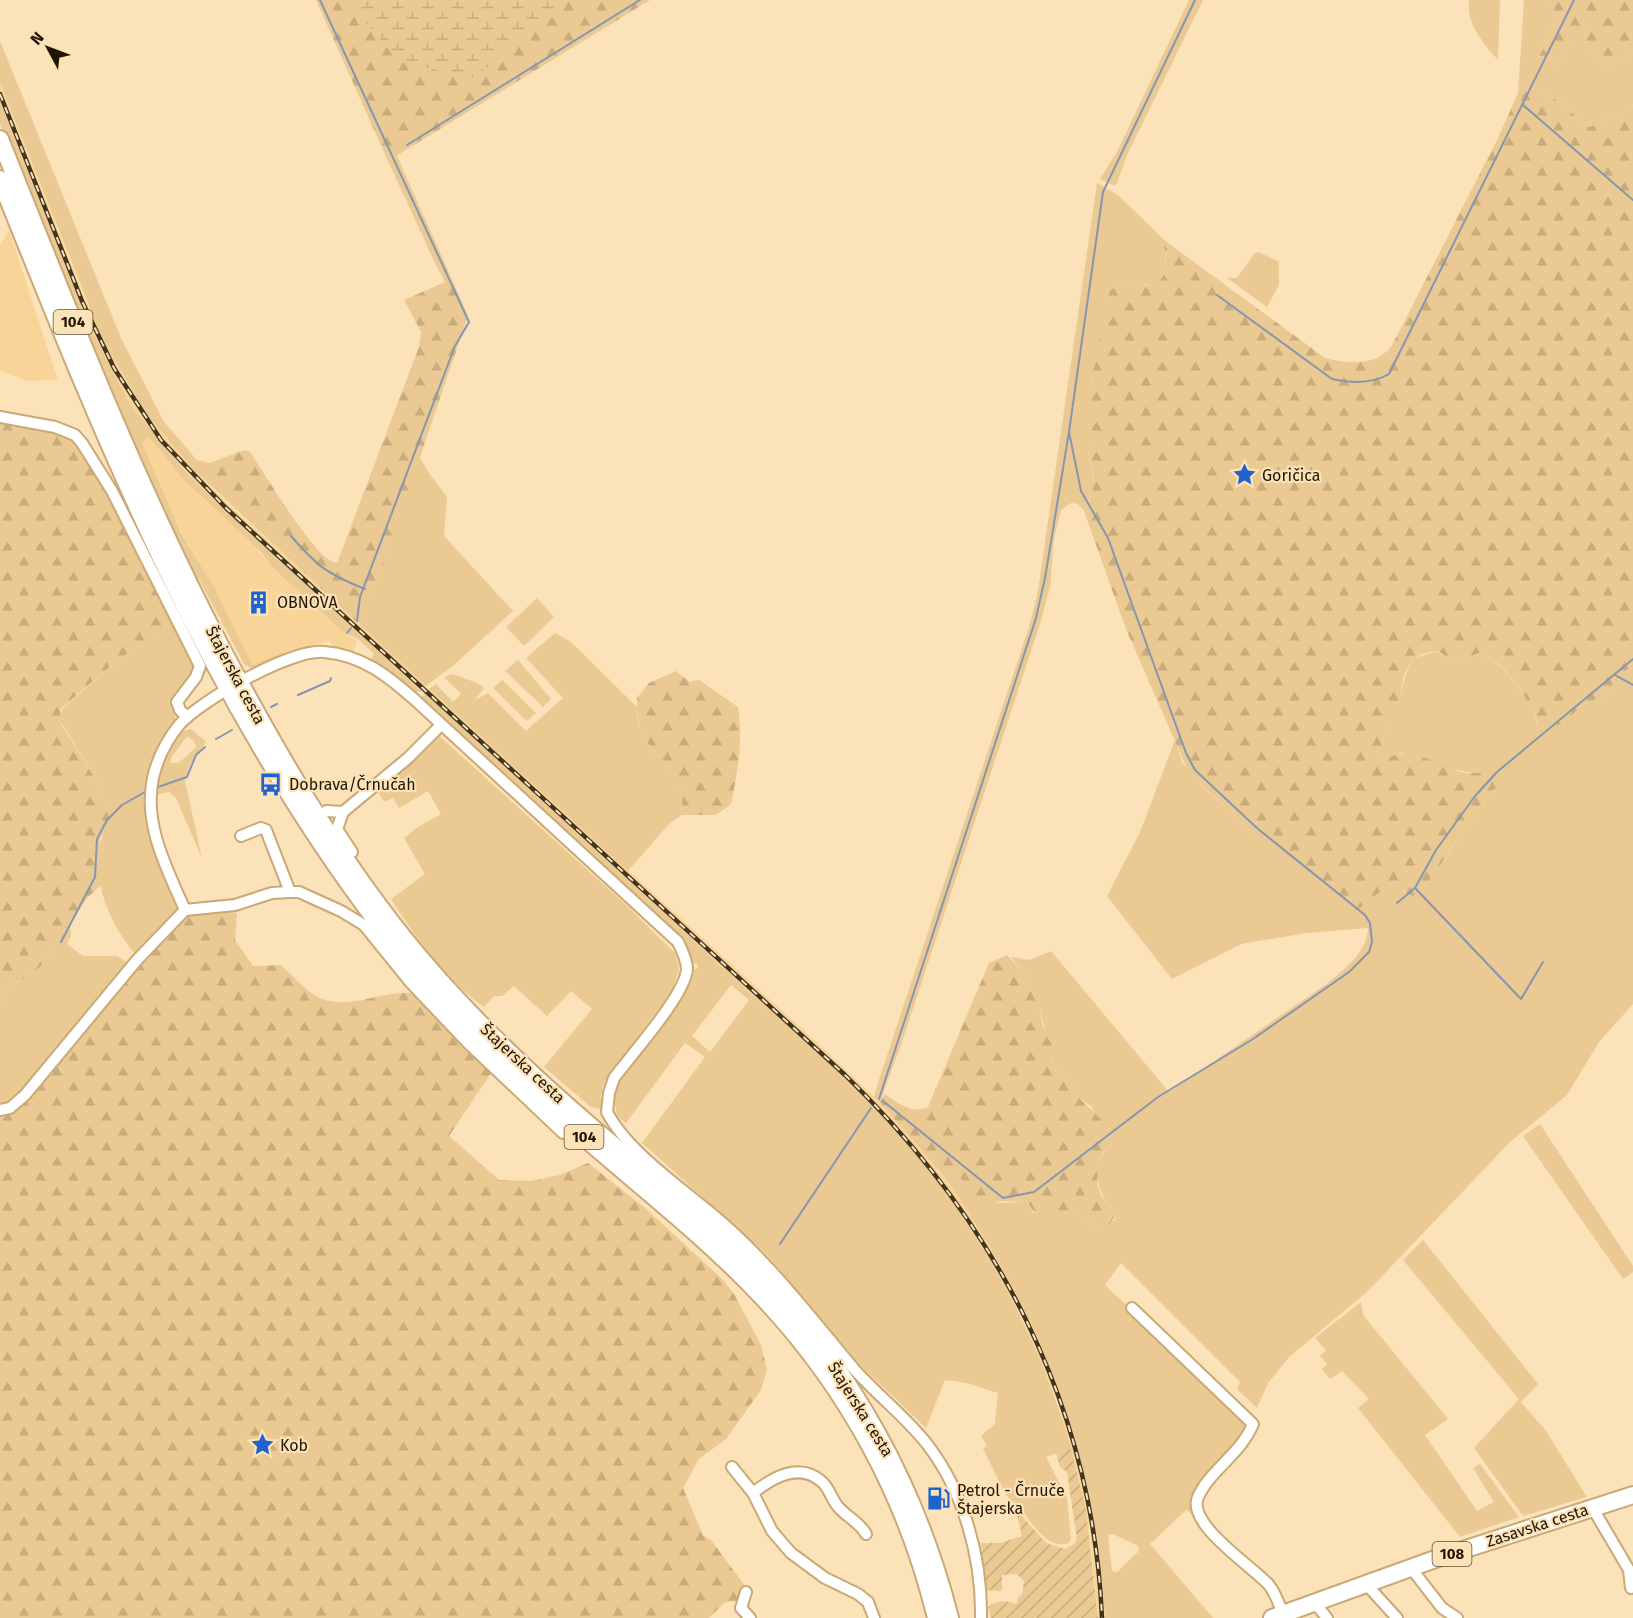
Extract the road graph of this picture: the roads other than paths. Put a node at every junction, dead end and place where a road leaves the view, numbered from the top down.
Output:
1 (0, 139) edge
2 (0, 179) edge
3 (0, 417) edge
4 (143, 507) junction
5 (235, 686) junction
6 (187, 717) junction
7 (441, 725) junction
8 (343, 812) junction
9 (337, 829) junction
10 (241, 836) dead end
11 (352, 852) dead end
12 (290, 892) junction
13 (185, 910) junction
14 (0, 1110) edge
15 (563, 1133) dead end
16 (1132, 1308) dead end
17 (732, 1467) dead end
18 (753, 1493) junction
19 (1633, 1495) edge
20 (1592, 1507) junction
21 (866, 1534) dead end
22 (1411, 1568) junction
23 (1366, 1584) junction
24 (1631, 1588) dead end
25 (746, 1592) dead end
26 (1316, 1603) junction
27 (1277, 1616) edge
28 (750, 1618) edge
29 (874, 1618) edge
30 (936, 1618) edge
31 (950, 1618) edge
32 (981, 1618) edge
33 (1327, 1618) edge
34 (1397, 1618) edge
35 (1457, 1618) edge

1 - 4 main road, 104
2 - 4 main road, 104
3 - 6 street
4 - 5 main road, Štajerska cesta / 104
5 - 6 street
5 - 7 street
5 - 30 main road, Štajerska cesta / 104
5 - 31 main road, Štajerska cesta / 104
6 - 13 street
7 - 8 street
7 - 32 street
8 - 9 street
8 - 9 street
9 - 11 street
10 - 12 street
12 - 13 street
12 - 15 street
13 - 14 street
16 - 27 street
17 - 18 street
18 - 21 street
18 - 29 street
19 - 20 main road, Zasavska cesta / 108
20 - 22 main road, Zasavska cesta / 108
20 - 24 street
22 - 23 main road, Zasavska cesta / 108
22 - 35 street
23 - 26 main road, Zasavska cesta / 108
23 - 34 street
25 - 28 street
26 - 27 main road, Zasavska cesta / 108
26 - 33 street

